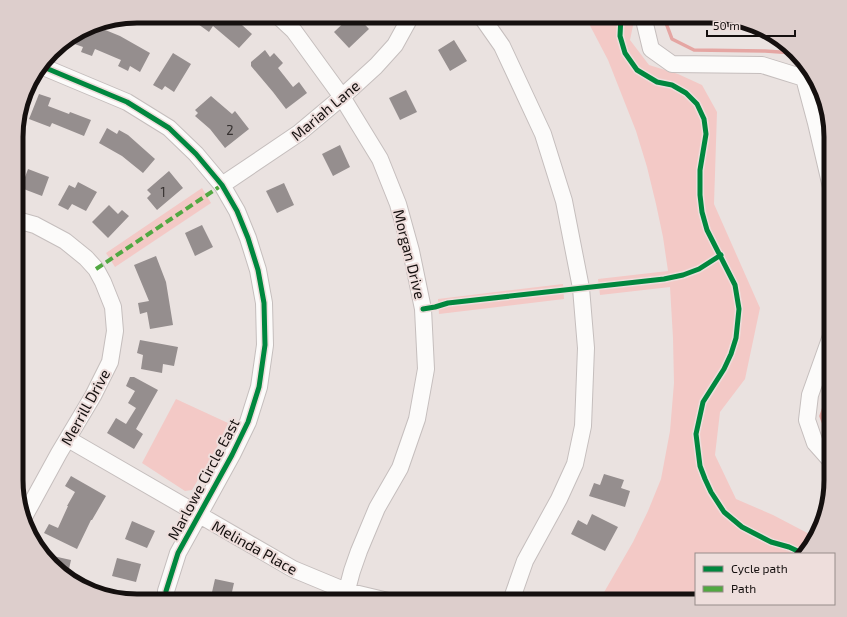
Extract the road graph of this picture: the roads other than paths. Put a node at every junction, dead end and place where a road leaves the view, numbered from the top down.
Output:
1 (285, 23) edge
2 (406, 23) edge
3 (486, 23) edge
4 (645, 23) edge
5 (46, 68) edge
6 (342, 97) junction
7 (824, 159) edge
8 (222, 185) junction
9 (23, 222) edge
10 (824, 356) edge
11 (68, 439) junction
12 (824, 454) edge
13 (28, 511) edge
14 (198, 515) junction
15 (166, 594) edge
16 (341, 594) edge
17 (346, 594) edge
18 (514, 594) edge

1 - 6 street, Morgan Drive
2 - 6 street, Mariah Lane
3 - 18 street
4 - 7 street
5 - 8 street, Marlowe Circle East
6 - 8 street, Mariah Lane
6 - 17 street, Morgan Drive
8 - 14 street, Marlowe Circle East
9 - 11 street, Merrill Drive
10 - 12 street
11 - 13 street, Merrill Drive
11 - 14 street, Melinda Place
14 - 15 street, Marlowe Circle East
14 - 16 street, Melinda Place

